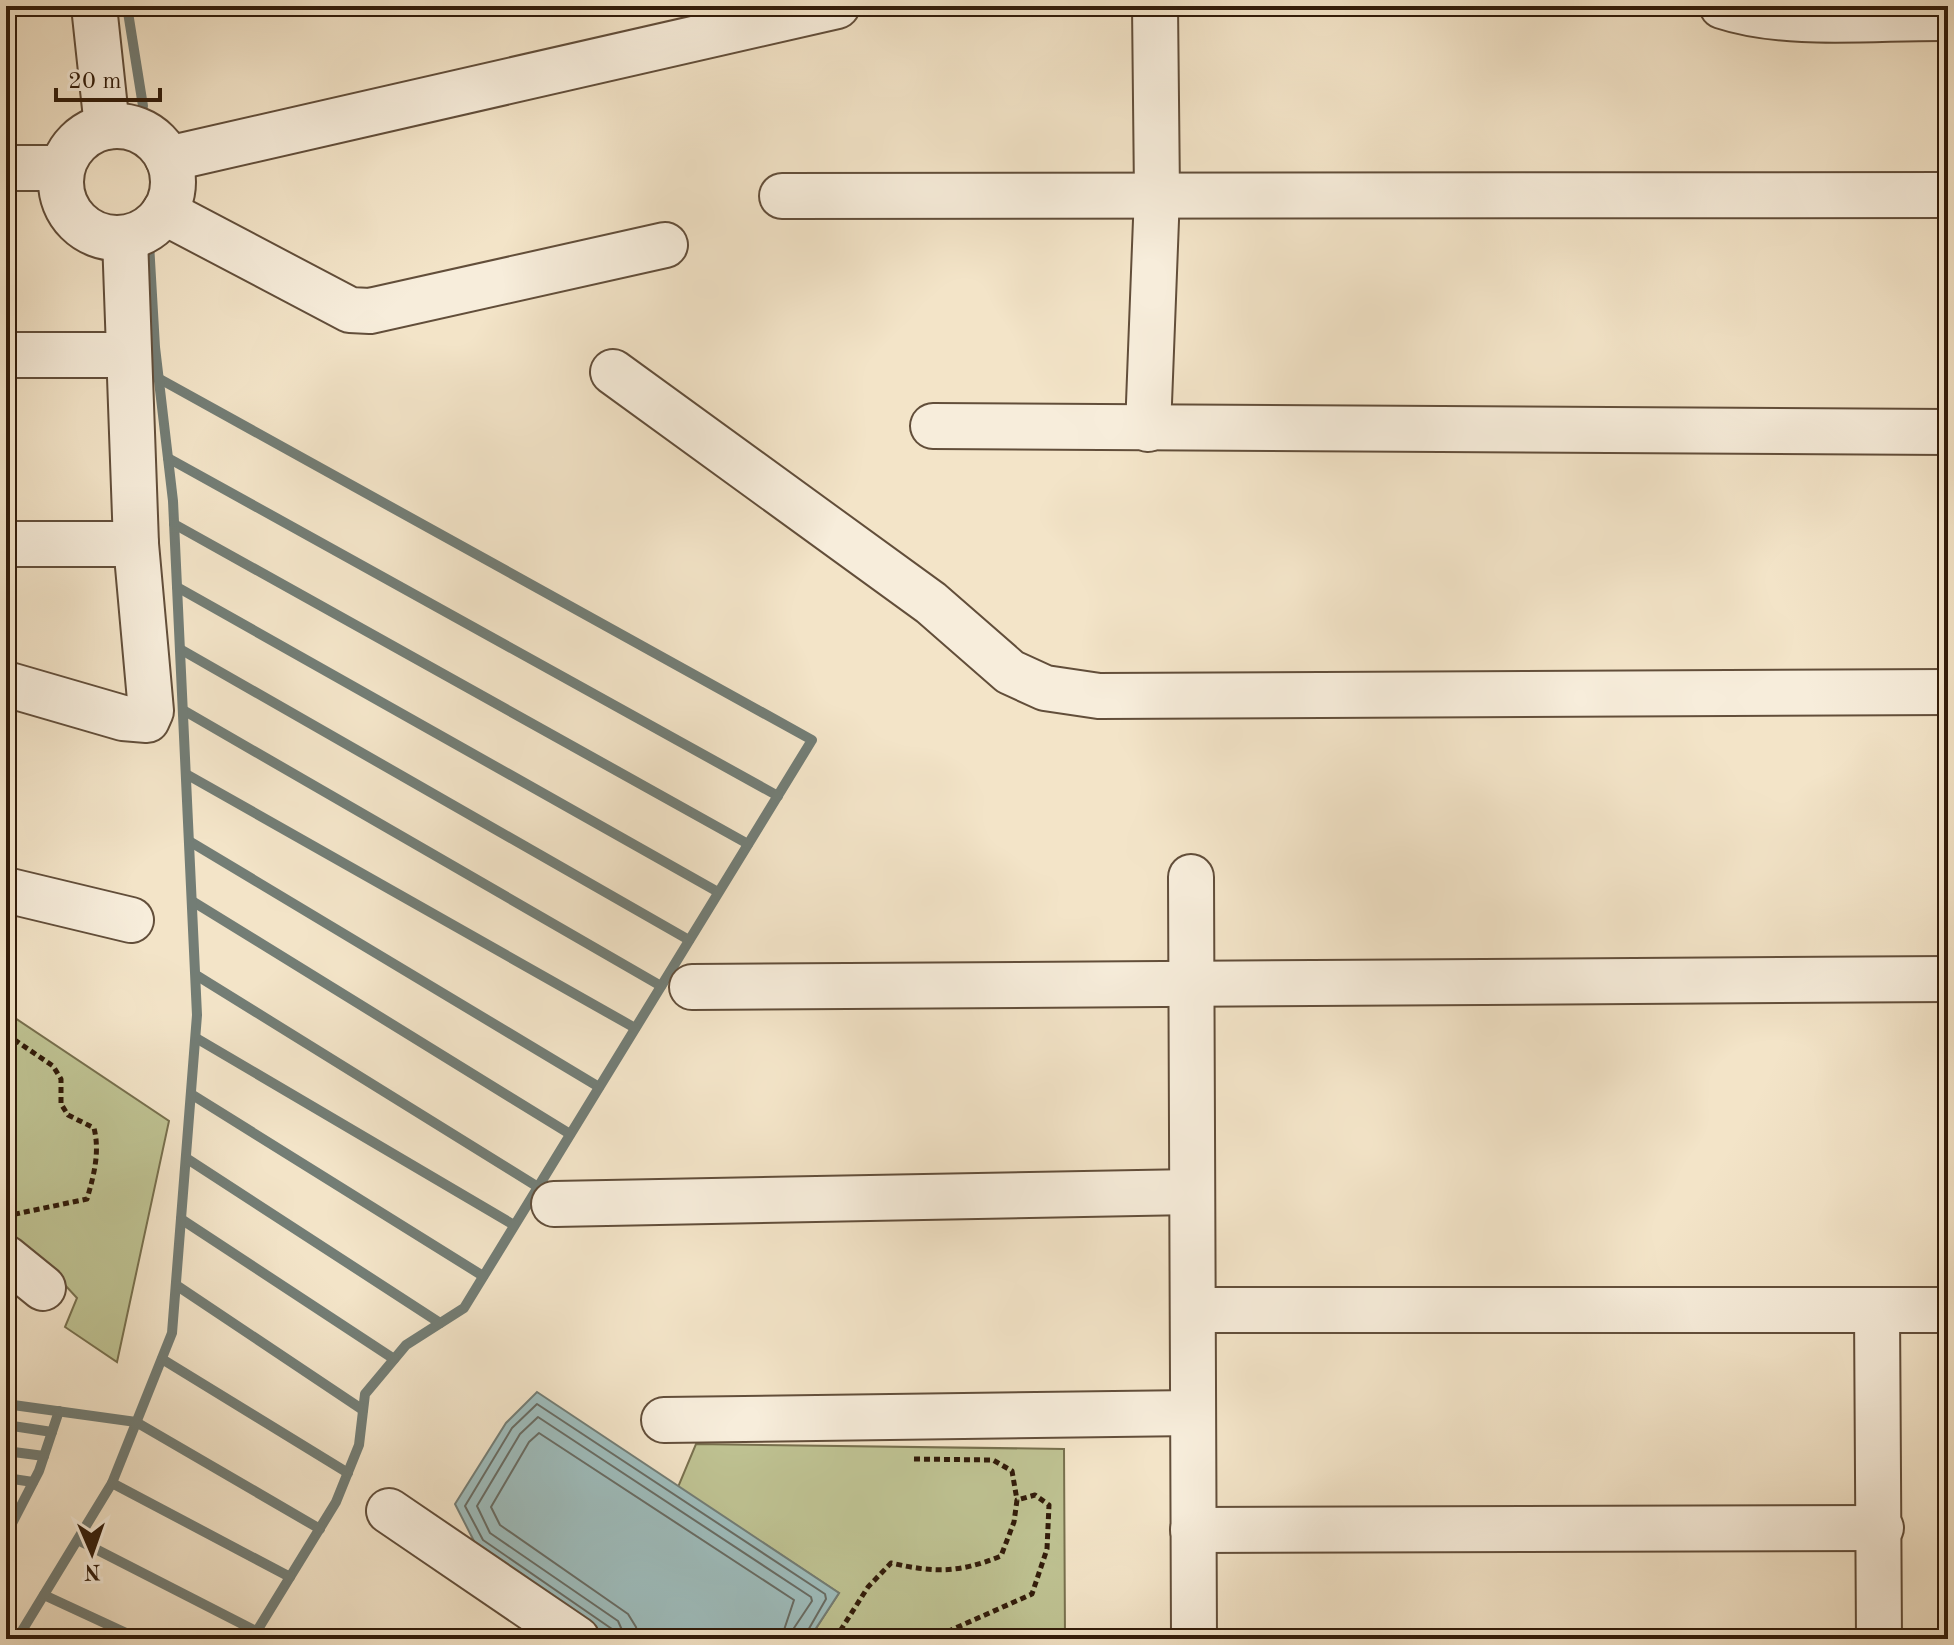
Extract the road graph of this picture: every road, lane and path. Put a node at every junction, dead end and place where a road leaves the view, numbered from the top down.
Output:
1 (94, 6) edge
2 (837, 6) edge
3 (1155, 6) edge
4 (1722, 6) edge
5 (1948, 18) edge
6 (107, 127) junction
7 (168, 159) junction
8 (6, 168) edge
9 (61, 168) junction
10 (1157, 194) junction
11 (1948, 195) edge
12 (782, 196) dead end
13 (164, 212) junction
14 (125, 238) junction
15 (665, 245) dead end
16 (6, 355) edge
17 (127, 355) junction
18 (613, 372) dead end
19 (933, 426) dead end
20 (1148, 429) junction
21 (1948, 432) edge
22 (6, 544) edge
23 (136, 544) junction
24 (6, 684) edge
25 (1948, 692) edge
26 (1191, 877) dead end
27 (6, 890) edge
28 (131, 920) dead end
29 (1948, 979) edge
30 (1192, 983) junction
31 (692, 987) dead end
32 (6, 1034) edge
33 (1192, 1192) junction
34 (554, 1204) dead end
35 (6, 1216) edge
36 (6, 1258) edge
37 (43, 1288) dead end
38 (1193, 1310) junction
39 (1877, 1310) junction
40 (1948, 1310) edge
41 (1193, 1413) junction
42 (664, 1420) dead end
43 (389, 1511) dead end
44 (1881, 1528) junction
45 (1193, 1530) junction
46 (577, 1639) edge
47 (835, 1639) edge
48 (931, 1639) edge
49 (1194, 1639) edge
50 (1879, 1639) edge

1 - 6 street
2 - 7 street
3 - 10 street
4 - 5 street
6 - 7 street
6 - 9 street
7 - 13 street
8 - 9 street
9 - 14 street
10 - 11 street
10 - 12 street
10 - 20 street
13 - 14 street
13 - 15 street
14 - 17 street
16 - 17 street
17 - 23 street
18 - 25 street
19 - 20 street
20 - 21 street
22 - 23 street
23 - 24 street
26 - 30 street
27 - 28 street
29 - 30 street
30 - 31 street
30 - 33 street
32 - 35 path
33 - 34 street
33 - 38 street
36 - 37 street
38 - 39 street
38 - 41 street
39 - 40 street
39 - 44 street
41 - 42 street
41 - 45 street
43 - 46 street
44 - 45 street
44 - 50 street
45 - 49 street
47 - 48 path

